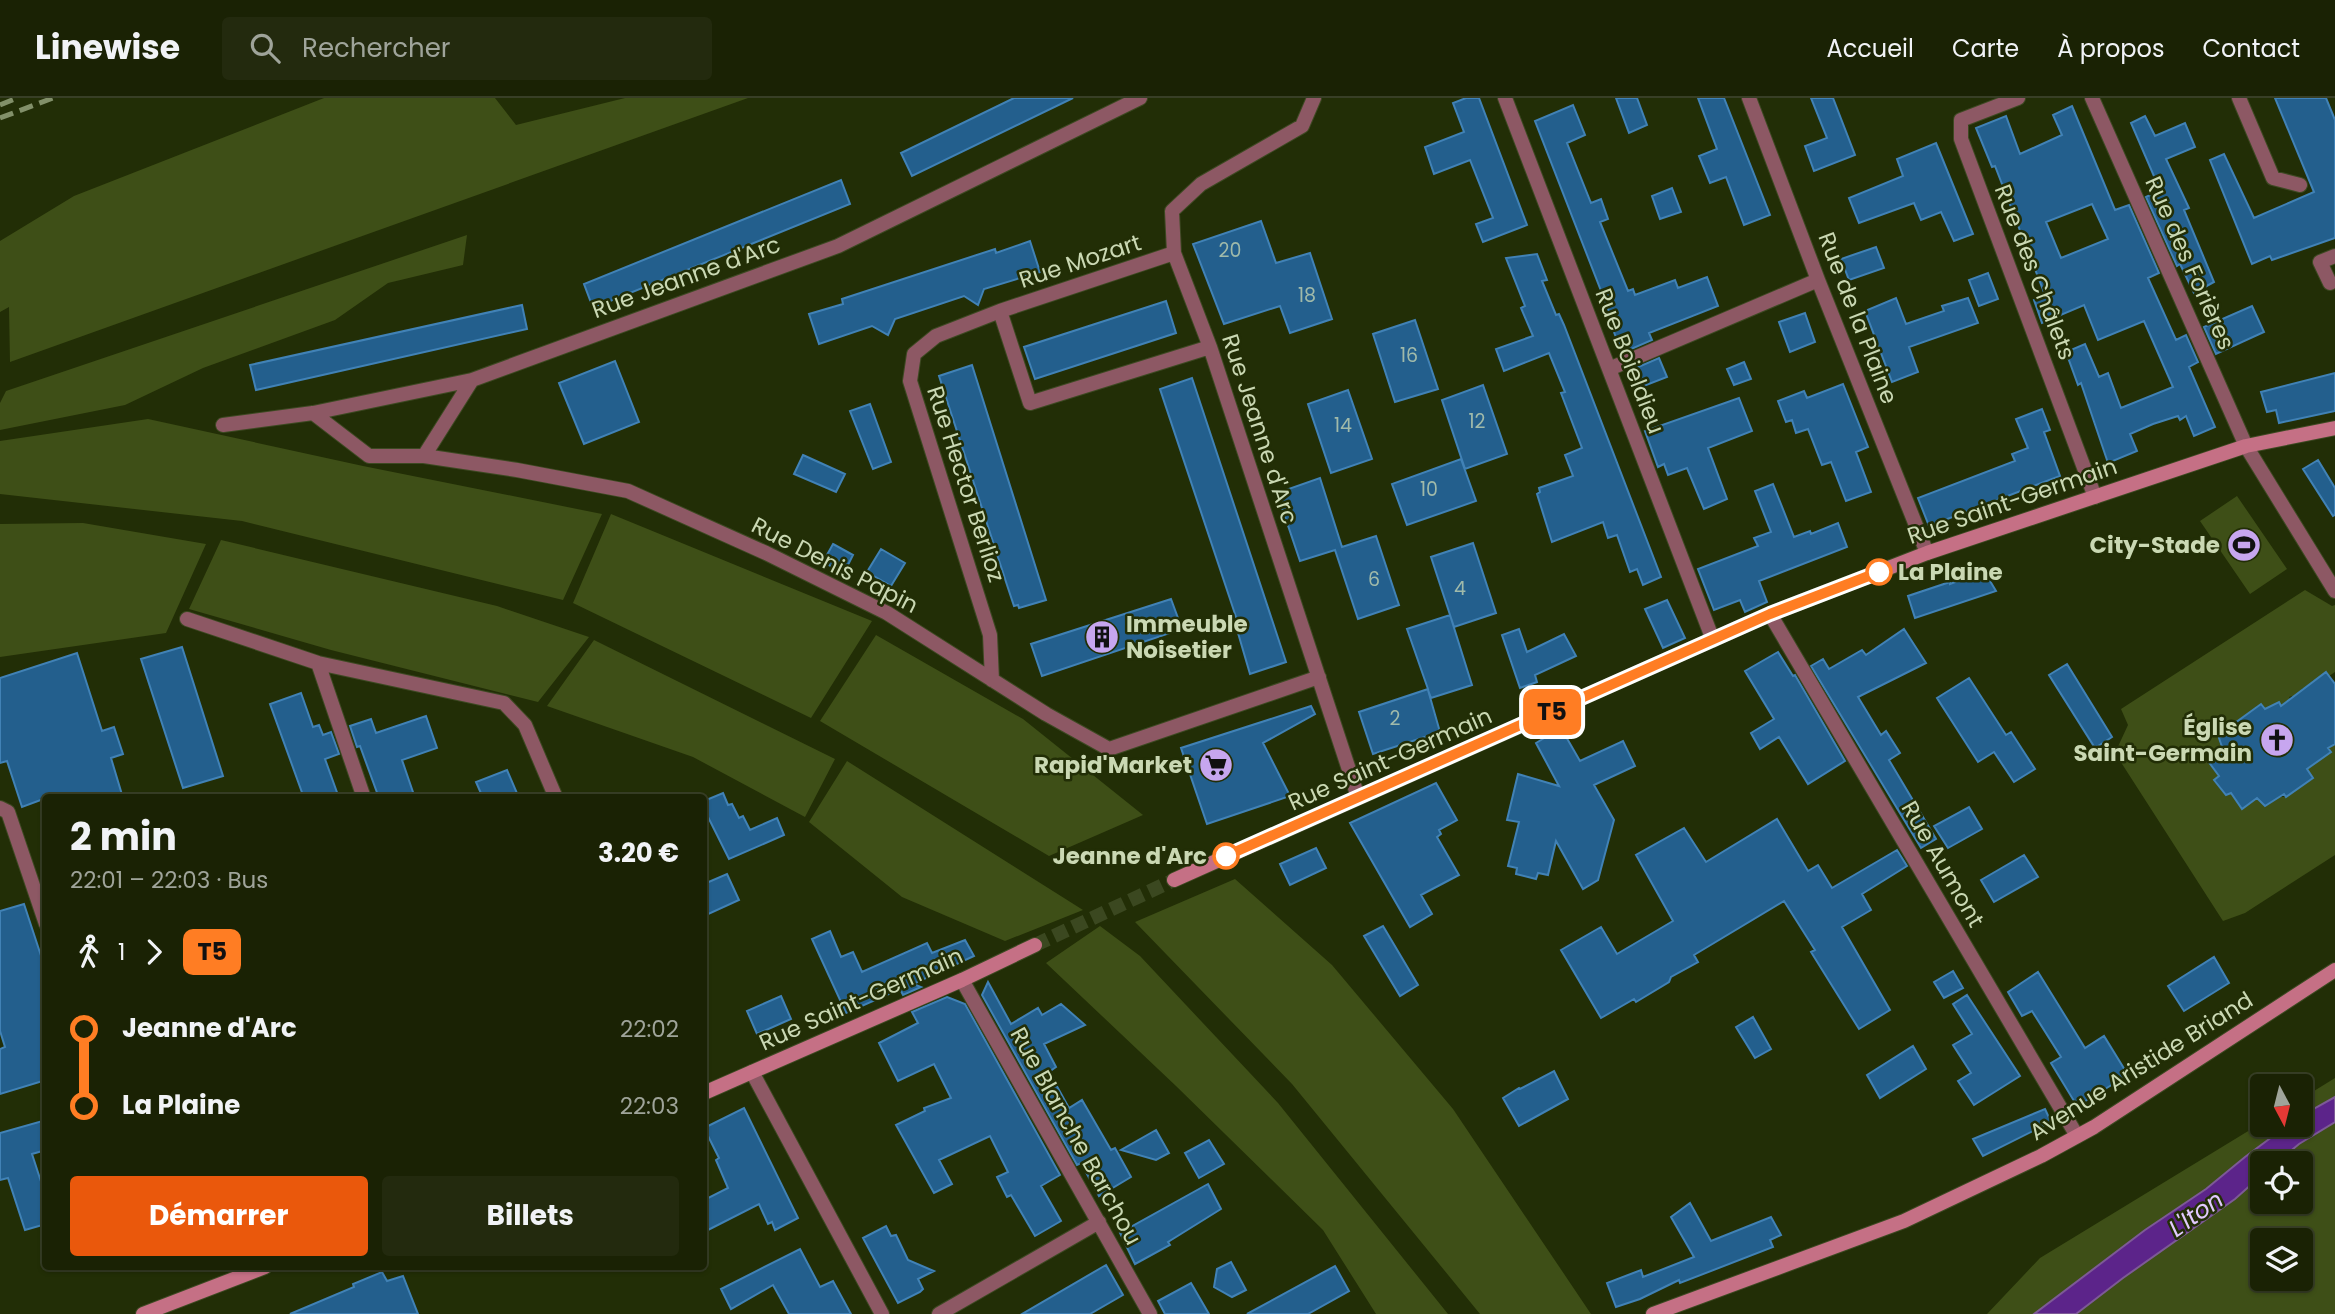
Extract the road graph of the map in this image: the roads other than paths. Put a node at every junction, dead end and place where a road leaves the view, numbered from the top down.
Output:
1 (1140, 98) edge
2 (1314, 98) edge
3 (1505, 98) edge
4 (1749, 98) edge
5 (2018, 98) edge
6 (2092, 98) edge
7 (2239, 98) edge
8 (2300, 185) dead end
9 (1174, 254) junction
10 (2335, 256) edge
11 (1818, 280) junction
12 (2330, 283) dead end
13 (1000, 312) junction
14 (1210, 347) junction
15 (1609, 369) junction
16 (472, 380) junction
17 (313, 413) junction
18 (223, 425) dead end
19 (2335, 428) edge
20 (2246, 446) junction
21 (424, 456) junction
22 (2095, 497) junction
23 (1927, 553) junction
24 (2335, 591) edge
25 (1770, 614) junction
26 (187, 619) dead end
27 (1713, 640) junction
28 (318, 663) junction
29 (1318, 677) junction
30 (992, 680) junction
31 (363, 794) edge
32 (554, 794) edge
33 (1357, 797) junction
34 (0, 808) edge
35 (1174, 880) tunnel mouth
36 (42, 912) edge
37 (1035, 945) tunnel mouth
38 (2335, 970) edge
39 (962, 980) junction
40 (752, 1072) junction
41 (707, 1092) edge
42 (2077, 1136) junction
43 (1098, 1222) junction
44 (257, 1270) edge
45 (143, 1314) edge
46 (882, 1314) edge
47 (939, 1314) edge
48 (1150, 1314) edge
49 (1653, 1314) edge

1 - 16 street, Rue Jeanne d'Arc
2 - 9 street, Rue Jeanne d'Arc
3 - 15 street, Rue Boieldieu
4 - 11 street, Rue de la Plaine
5 - 22 street, Rue des Châlets
6 - 20 street, Rue des Forières
7 - 8 street
9 - 13 street, Rue Mozart
9 - 14 street, Rue Jeanne d'Arc
10 - 12 street
11 - 15 street
11 - 23 street, Rue de la Plaine
13 - 14 street
13 - 30 street, Rue Hector Berlioz
14 - 29 street, Rue Jeanne d'Arc
15 - 27 street, Rue Boieldieu
16 - 17 street, Rue Jeanne d'Arc
16 - 21 street
17 - 18 street, Rue Jeanne d'Arc
17 - 21 street, Rue Denis Papin
19 - 20 street, Rue Saint-Germain
20 - 22 street, Rue Saint-Germain
20 - 24 street, Rue des Forières
21 - 30 street, Rue Denis Papin
22 - 23 street, Rue Saint-Germain
23 - 25 street, Rue Saint-Germain
25 - 27 street, Rue Saint-Germain
25 - 42 street, Rue Aumont
26 - 28 street
27 - 33 street, Rue Saint-Germain
28 - 31 street
28 - 32 street
29 - 30 street, Rue Denis Papin
29 - 33 street, Rue Jeanne d'Arc
33 - 35 street, Rue Saint-Germain
34 - 36 street
37 - 39 street, Rue Saint-Germain
38 - 42 street, Avenue Aristide Briand
39 - 40 street, Rue Saint-Germain
39 - 43 street, Rue Blanche Barchou
40 - 41 street, Rue Saint-Germain
40 - 46 street
42 - 49 street, Avenue Aristide Briand
43 - 47 street
43 - 48 street, Rue Blanche Barchou
44 - 45 street

